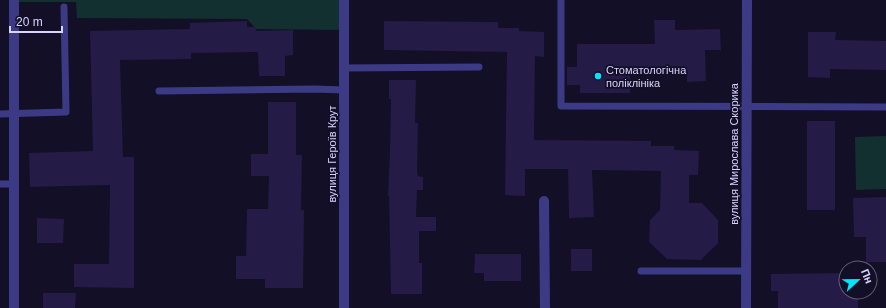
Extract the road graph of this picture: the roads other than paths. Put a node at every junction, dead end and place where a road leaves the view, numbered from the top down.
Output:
1 (14, 0) edge
2 (344, 0) edge
3 (561, 0) edge
4 (747, 0) edge
5 (64, 8) dead end
6 (479, 67) dead end
7 (344, 68) junction
8 (344, 90) junction
9 (159, 91) dead end
10 (746, 107) junction
11 (886, 107) edge
12 (14, 113) junction
13 (0, 114) edge
14 (0, 184) edge
15 (14, 184) junction
16 (544, 201) dead end
17 (641, 271) dead end
18 (746, 271) junction
19 (14, 308) edge
20 (344, 308) edge
21 (545, 308) edge
22 (746, 308) edge

1 - 12 street
2 - 7 street, вулиця Героїв Крут
3 - 10 lane
4 - 10 street, вулиця Мирослава Скорика
5 - 12 lane
6 - 7 lane
7 - 8 street, вулиця Героїв Крут
8 - 9 lane
8 - 20 street, вулиця Героїв Крут
10 - 11 lane
10 - 18 street, вулиця Мирослава Скорика
12 - 13 lane
12 - 15 street
14 - 15 lane
15 - 19 street
16 - 21 street
17 - 18 lane
18 - 22 street, вулиця Мирослава Скорика

